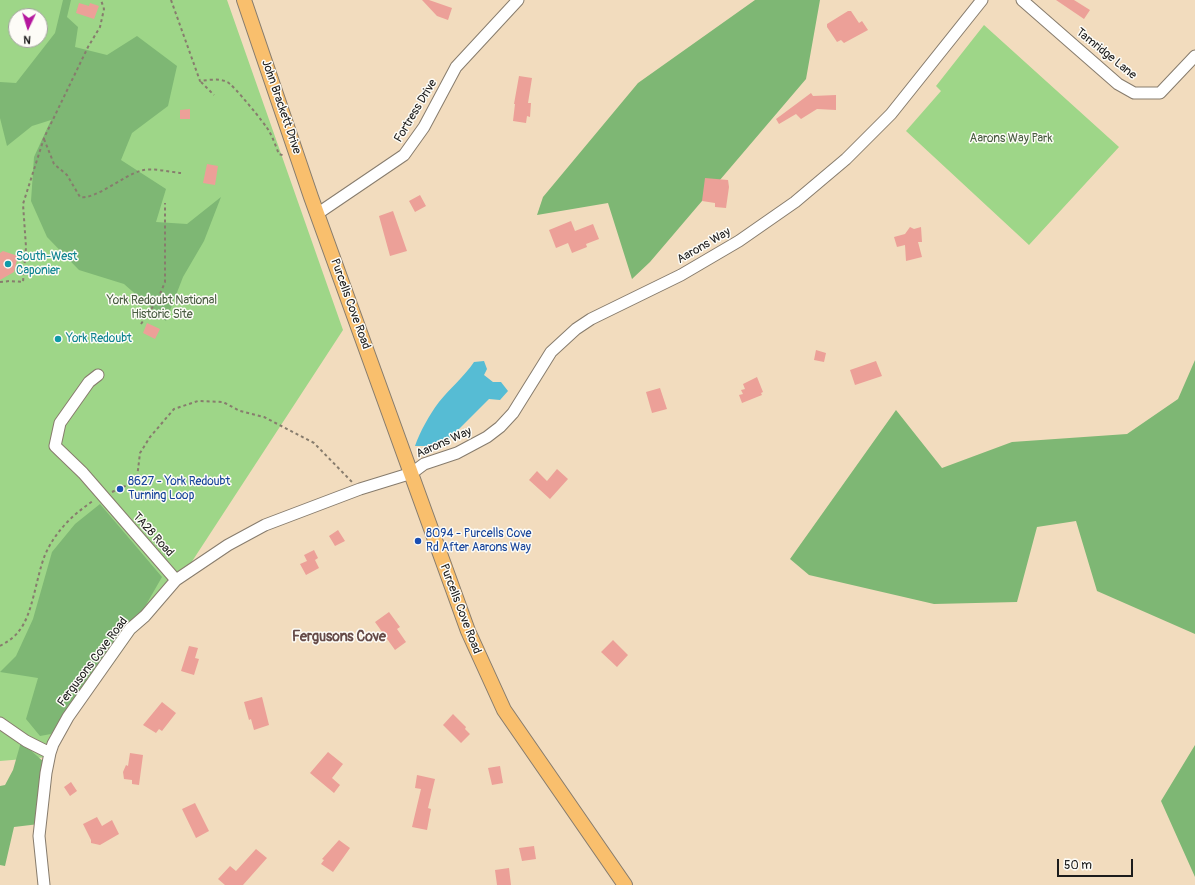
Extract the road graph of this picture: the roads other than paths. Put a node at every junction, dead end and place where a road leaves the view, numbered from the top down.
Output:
1 (244, 0) edge
2 (518, 0) edge
3 (982, 0) edge
4 (1022, 0) edge
5 (1195, 56) edge
6 (317, 214) junction
7 (98, 375) dead end
8 (412, 473) junction
9 (176, 580) junction
10 (0, 723) edge
11 (50, 752) junction
12 (44, 885) edge
13 (625, 885) edge

1 - 6 main road, John Brackett Drive
2 - 6 street, Fortress Drive
3 - 8 street, Aarons Way
4 - 5 street, Tamridge Lane
6 - 8 main road, Purcells Cove Road
7 - 9 street, TA28 Road
8 - 9 street, Fergusons Cove Road
8 - 13 main road, Purcells Cove Road
9 - 11 street, Fergusons Cove Road
10 - 11 street
11 - 12 street, Fergusons Cove Road

